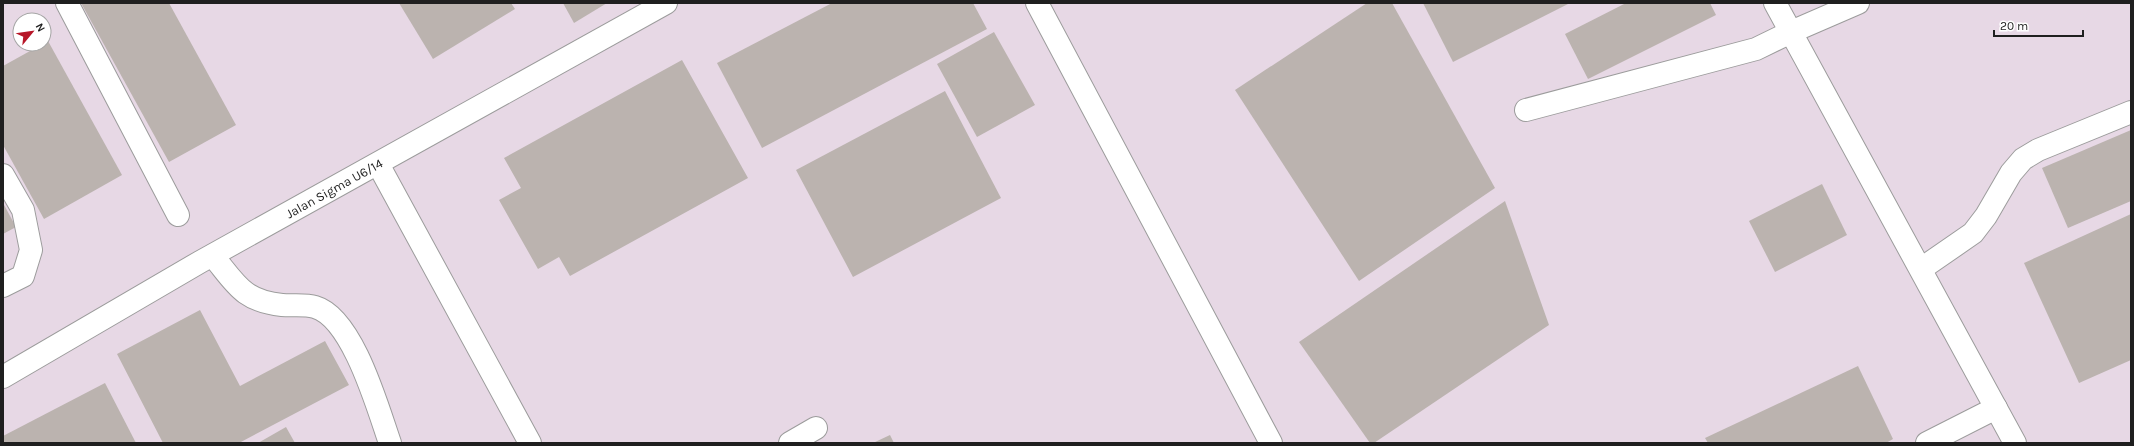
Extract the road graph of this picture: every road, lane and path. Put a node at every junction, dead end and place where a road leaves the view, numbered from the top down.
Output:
1 (67, 3) edge
2 (666, 3) edge
3 (1037, 3) edge
4 (1775, 3) edge
5 (1858, 3) edge
6 (1791, 32) junction
7 (1526, 110) dead end
8 (2131, 112) edge
9 (378, 164) junction
10 (3, 175) edge
11 (178, 215) dead end
12 (213, 256) junction
13 (1921, 269) junction
14 (3, 286) edge
15 (3, 377) edge
16 (1996, 408) junction
17 (816, 428) dead end
18 (390, 443) edge
19 (530, 443) edge
20 (790, 443) edge
21 (1271, 443) edge
22 (1927, 443) edge
23 (2015, 443) edge

1 - 11 street
2 - 9 street, Jalan Sigma U6/14
3 - 21 street
4 - 6 street
5 - 6 street
6 - 7 street
6 - 13 street
8 - 13 street
9 - 12 street, Jalan Sigma U6/14
9 - 19 street
10 - 14 street
12 - 15 street, Jalan Sigma U6/14
12 - 18 street
13 - 16 street
16 - 22 street
16 - 23 street
17 - 20 street

